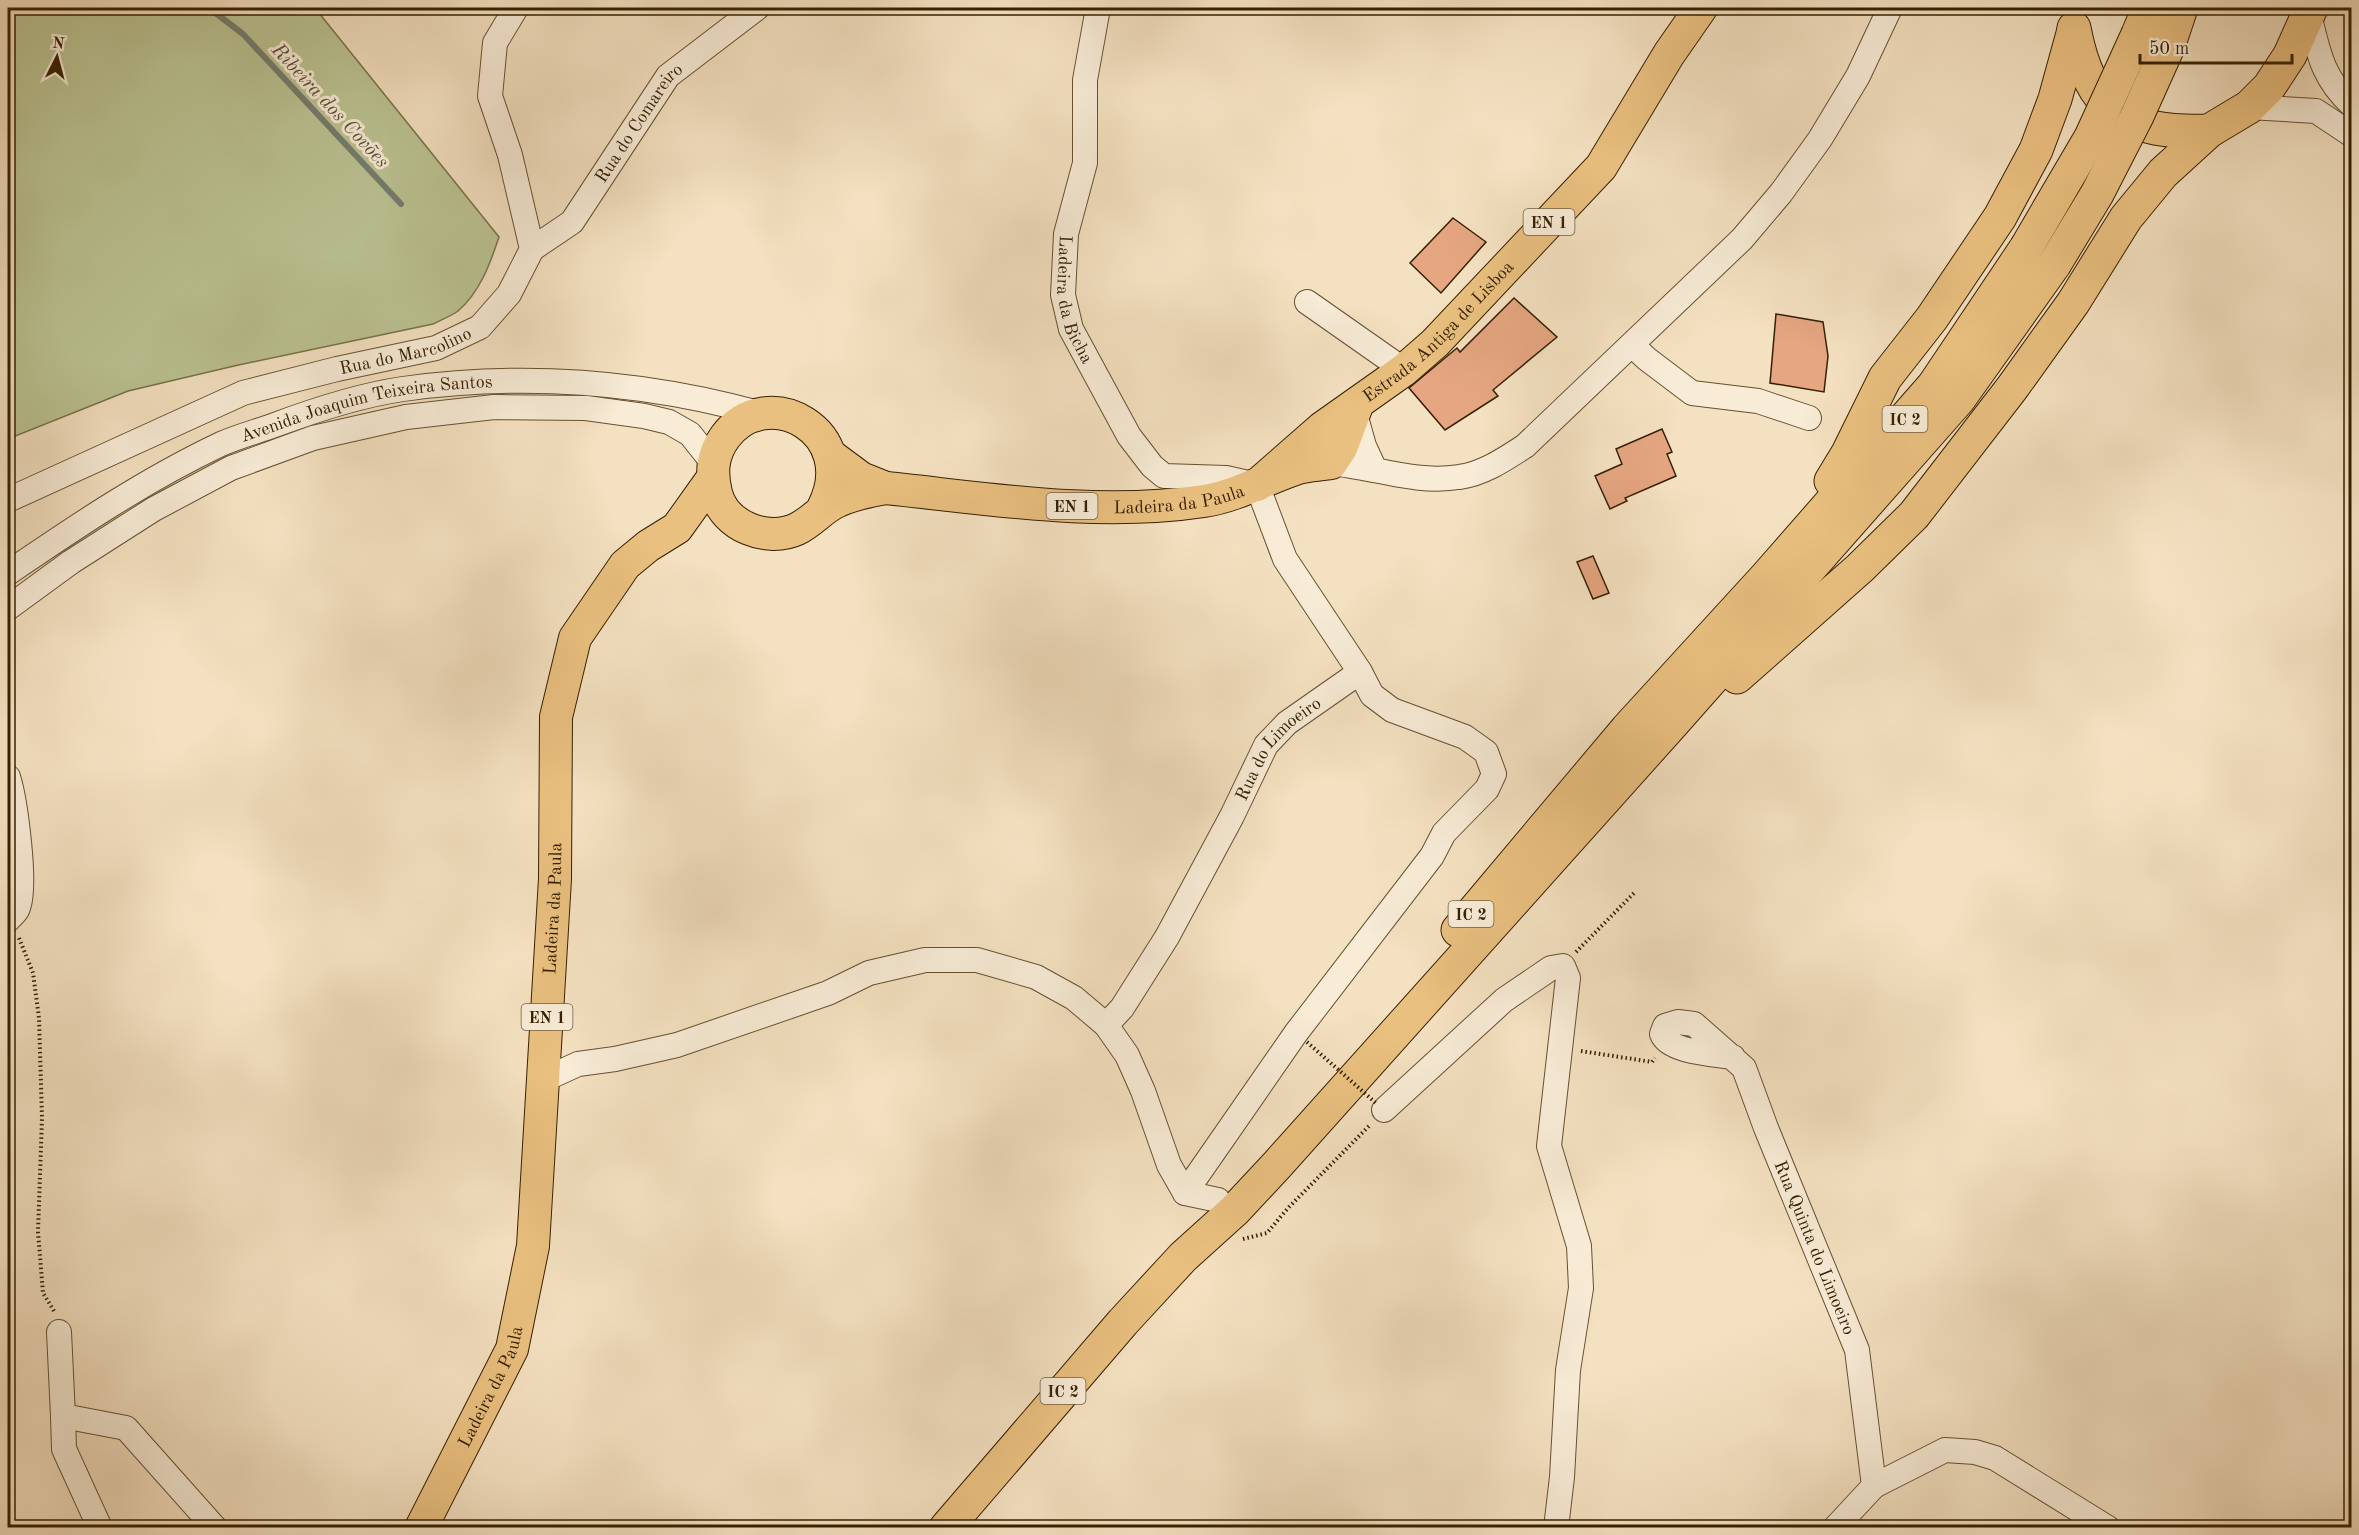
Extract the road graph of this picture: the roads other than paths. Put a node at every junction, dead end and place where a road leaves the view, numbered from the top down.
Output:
1 (516, 8) edge
2 (757, 8) edge
3 (1098, 8) edge
4 (1701, 8) edge
5 (1890, 8) edge
6 (2181, 8) edge
7 (2310, 11) edge
8 (2074, 19) edge
9 (2143, 21) edge
10 (2352, 105) edge
11 (2249, 107) junction
12 (2209, 131) junction
13 (2352, 135) edge
14 (532, 249) junction
15 (1307, 302) dead end
16 (1632, 345) junction
17 (1404, 369) junction
18 (1357, 409) junction
19 (762, 414) junction
20 (1809, 418) dead end
21 (1322, 428) junction
22 (830, 455) junction
23 (1331, 463) junction
24 (1375, 470) junction
25 (712, 471) junction
26 (1257, 485) junction
27 (886, 488) junction
28 (8, 500) edge
29 (823, 508) junction
30 (743, 526) junction
31 (677, 528) junction
32 (8, 573) edge
33 (1766, 577) junction
34 (8, 608) edge
35 (1360, 672) junction
36 (1672, 724) junction
37 (8, 777) edge
38 (9, 918) edge
39 (1106, 1025) junction
40 (1665, 1041) dead end
41 (543, 1080) junction
42 (1381, 1107) road end
43 (1185, 1193) junction
44 (1218, 1200) junction
45 (1183, 1257) junction
46 (59, 1332) road end
47 (63, 1416) junction
48 (1874, 1486) junction
49 (100, 1527) edge
50 (215, 1527) edge
51 (422, 1527) edge
52 (946, 1527) edge
53 (1556, 1527) edge
54 (1835, 1527) edge
55 (2108, 1527) edge

1 - 14 street
2 - 14 street, Rua do Comareiro
3 - 26 street, Ladeira da Bicha
4 - 17 main road, Estrada Antiga de Lisboa / EN 1
5 - 16 street
6 - 36 highway, IC 2, bridge
7 - 10 street
7 - 11 highway
8 - 12 highway
8 - 33 highway
9 - 33 highway, IC 2, bridge
11 - 12 highway
11 - 13 street
12 - 36 highway
14 - 28 street, Rua do Marcolino
15 - 17 street
16 - 20 street
16 - 24 street
17 - 18 main road, Estrada Antiga de Lisboa / EN 1
18 - 21 main road, Estrada Antiga de Lisboa / EN 1
18 - 23 main road
18 - 24 street
19 - 22 main road
19 - 25 main road
19 - 32 street, Avenida Joaquim Teixeira Santos
21 - 23 street
21 - 26 main road, Estrada Antiga de Lisboa / EN 1
22 - 27 main road, EN 1
22 - 29 main road
23 - 24 street
23 - 26 main road, EN 1
25 - 30 main road
25 - 31 main road, EN 1
25 - 34 street, Avenida Joaquim Teixeira Santos
26 - 27 main road, Ladeira da Paula / EN 1
26 - 35 street
27 - 29 main road, EN 1
29 - 30 main road
30 - 31 main road, EN 1
31 - 41 main road, Ladeira da Paula / EN 1
33 - 44 highway, IC 2
35 - 39 street, Rua do Limoeiro
35 - 43 street
36 - 45 highway, IC 2
37 - 38 street
39 - 41 street
39 - 43 street
40 - 48 street, Rua Quinta do Limoeiro
41 - 51 main road, Ladeira da Paula / EN 1
42 - 53 street
43 - 44 street
44 - 45 highway, IC 2
45 - 52 highway, IC 2
46 - 47 street
47 - 49 street
47 - 50 street
48 - 54 street
48 - 55 street

